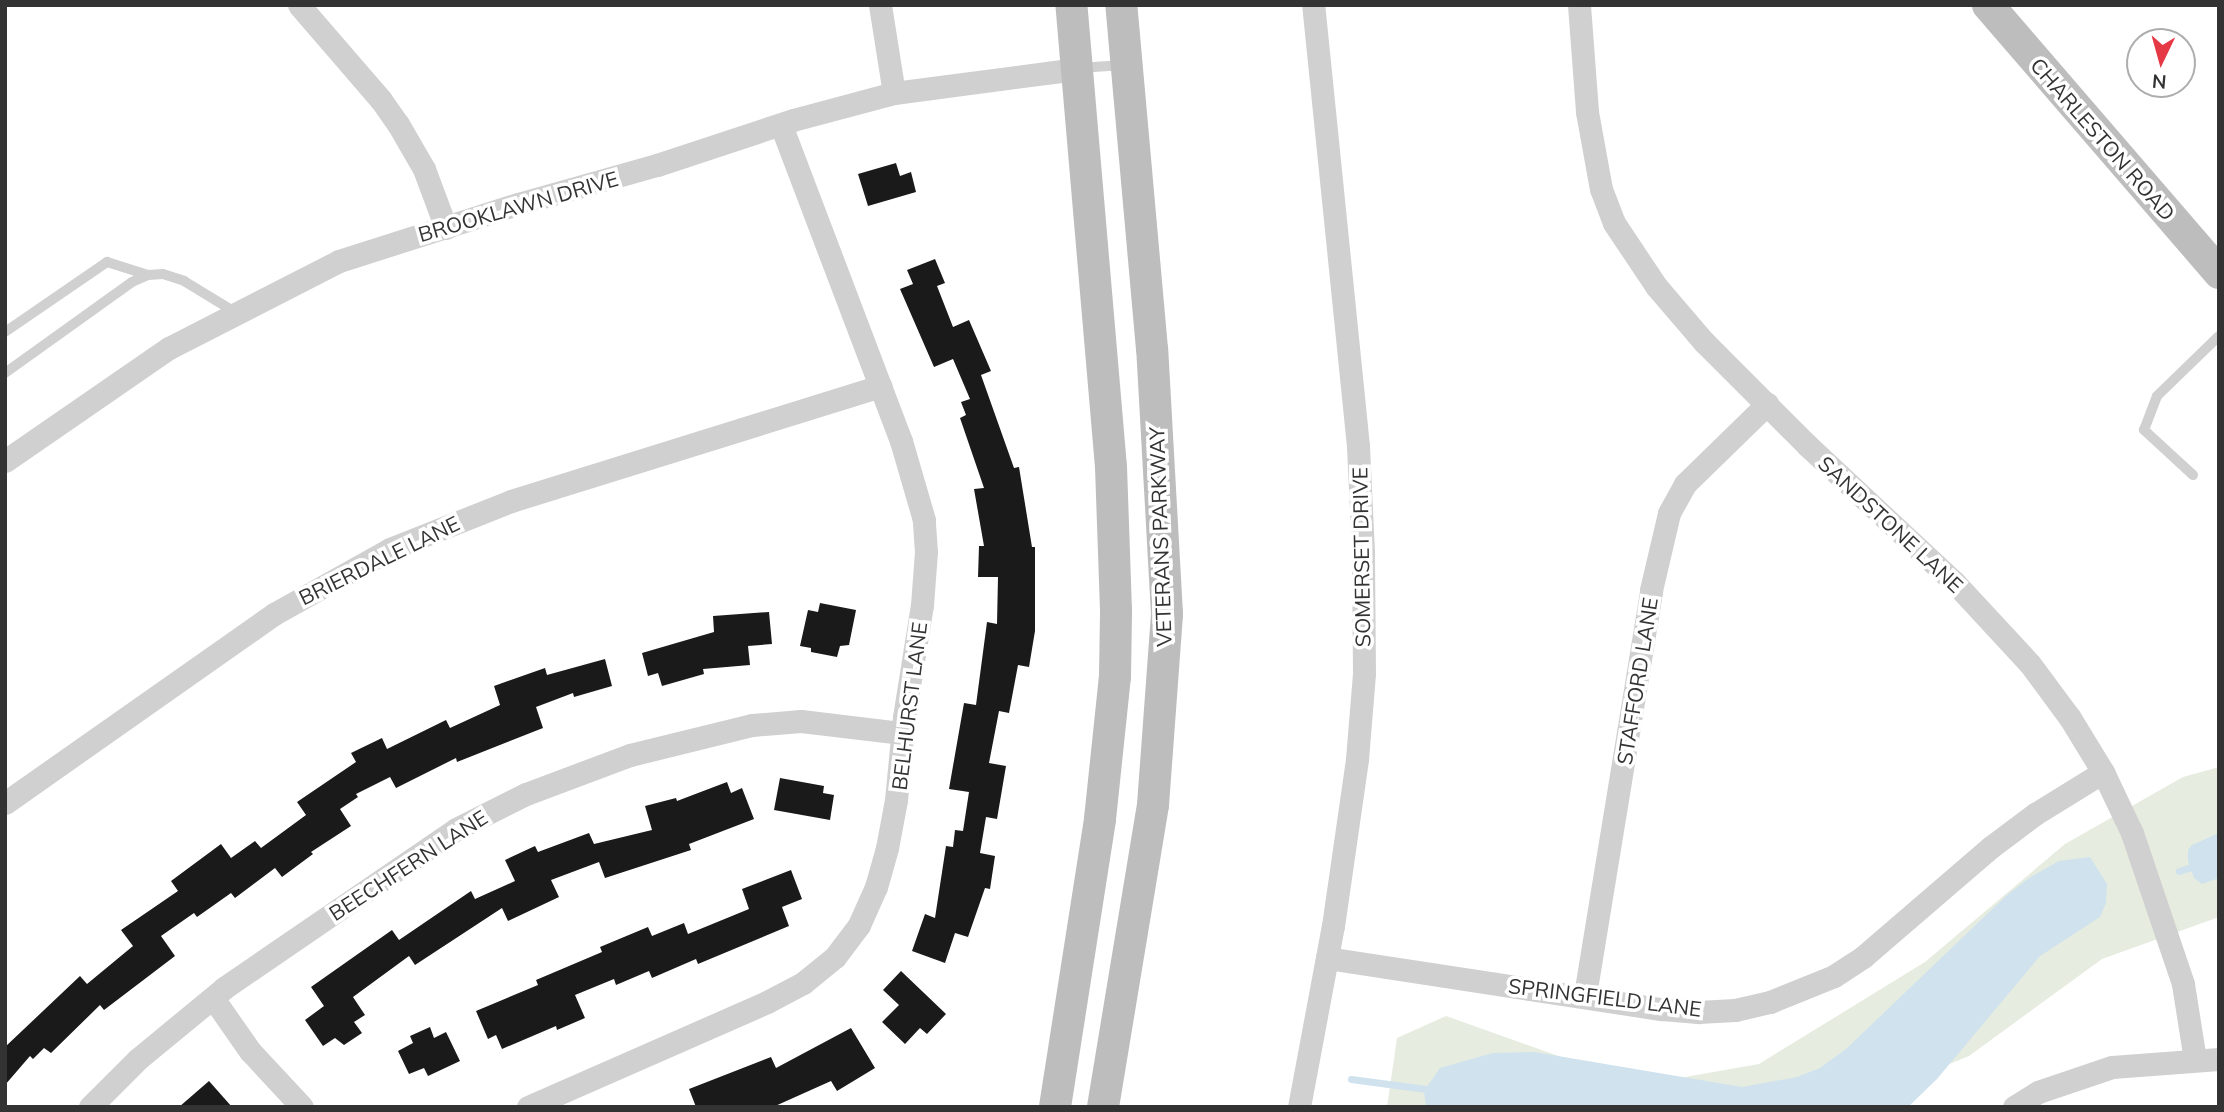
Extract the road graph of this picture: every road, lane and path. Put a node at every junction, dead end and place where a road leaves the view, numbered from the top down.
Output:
1 (299, 5) edge
2 (880, 5) edge
3 (1070, 5) edge
4 (1121, 5) edge
5 (1313, 5) edge
6 (1579, 5) edge
7 (1988, 5) edge
8 (1125, 65) junction
9 (1076, 69) junction
10 (894, 93) junction
11 (781, 125) junction
12 (446, 228) junction
13 (2219, 273) edge
14 (148, 275) junction
15 (235, 312) junction
16 (5, 332) edge
17 (2219, 336) edge
18 (5, 373) edge
19 (880, 386) junction
20 (1767, 404) junction
21 (5, 461) edge
22 (2193, 475) dead end
23 (902, 733) junction
24 (2103, 772) junction
25 (5, 803) edge
26 (1328, 958) junction
27 (1585, 995) junction
28 (212, 998) junction
29 (2219, 1059) edge
30 (2195, 1060) junction
31 (90, 1107) edge
32 (302, 1107) edge
33 (528, 1107) edge
34 (1055, 1107) edge
35 (1103, 1107) edge
36 (1299, 1107) edge
37 (2014, 1107) edge

1 - 12 street
2 - 10 street
3 - 9 main road
4 - 8 main road, VETERANS PARKWAY
5 - 26 street, SOMERSET DRIVE
6 - 20 street, SANDSTONE LANE
7 - 13 main road, CHARLESTON ROAD
8 - 9 lane
8 - 35 main road, VETERANS PARKWAY
9 - 10 street, BROOKLAWN DRIVE
9 - 34 main road
10 - 11 street, BROOKLAWN DRIVE
11 - 12 street, BROOKLAWN DRIVE
11 - 19 street, BELHURST LANE
12 - 15 street, BROOKLAWN DRIVE
14 - 15 lane
14 - 16 lane
14 - 18 lane
15 - 21 street, BROOKLAWN DRIVE
17 - 22 lane
19 - 23 street, BELHURST LANE
19 - 25 street, BRIERDALE LANE
20 - 24 street, SANDSTONE LANE
20 - 27 street, STAFFORD LANE
23 - 28 street, BEECHFERN LANE
23 - 33 street, BELHURST LANE
24 - 27 street, SPRINGFIELD LANE
24 - 30 street, SANDSTONE LANE
26 - 27 street, SPRINGFIELD LANE
26 - 36 street, SOMERSET DRIVE
28 - 31 street, BEECHFERN LANE
28 - 32 street
29 - 30 street
30 - 37 street

